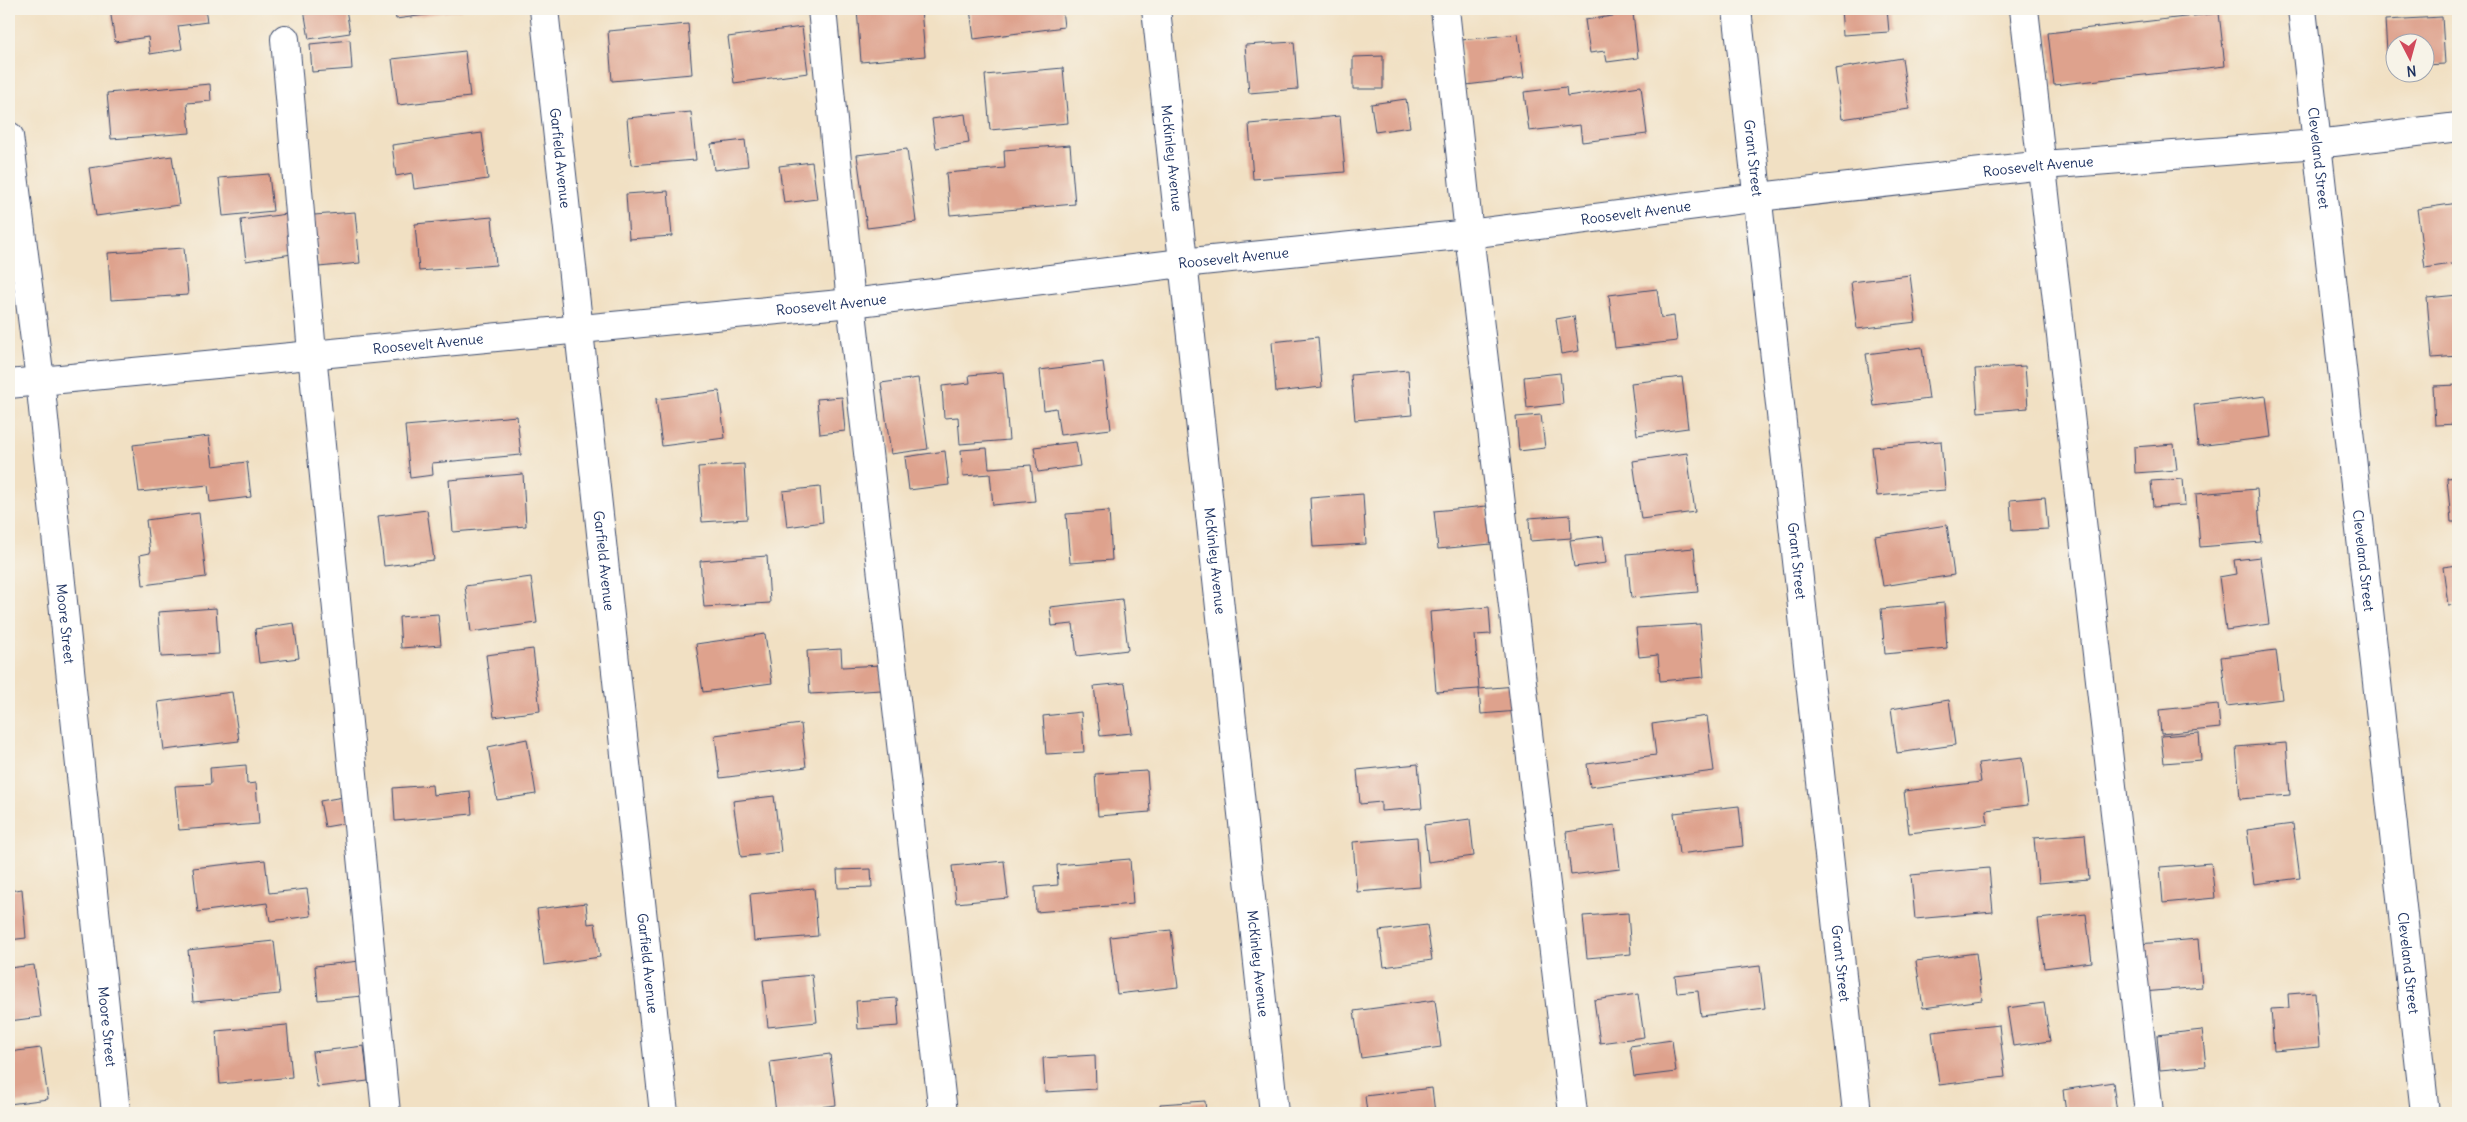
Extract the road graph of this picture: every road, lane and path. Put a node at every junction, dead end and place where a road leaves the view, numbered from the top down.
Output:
1 (544, 9) edge
2 (822, 9) edge
3 (1156, 9) edge
4 (1445, 9) edge
5 (1737, 9) edge
6 (2024, 9) edge
7 (2302, 9) edge
8 (285, 40) dead end
9 (2458, 127) edge
10 (9, 136) edge
11 (2317, 144) junction
12 (2043, 166) junction
13 (1759, 197) junction
14 (1469, 234) junction
15 (1182, 263) junction
16 (851, 303) junction
17 (580, 329) junction
18 (312, 353) junction
19 (40, 380) junction
20 (9, 384) edge
21 (116, 1113) edge
22 (386, 1113) edge
23 (664, 1113) edge
24 (943, 1113) edge
25 (1274, 1113) edge
26 (1574, 1113) edge
27 (1857, 1113) edge
28 (2149, 1113) edge
29 (2425, 1113) edge

1 - 17 street, Garfield Avenue
2 - 16 street
3 - 15 street, McKinley Avenue
4 - 14 street
5 - 13 street, Grant Street
6 - 12 street
7 - 11 street, Cleveland Street
8 - 18 street
9 - 11 street, Roosevelt Avenue
10 - 19 street, Moore Street
11 - 12 street, Roosevelt Avenue
11 - 29 street, Cleveland Street
12 - 13 street, Roosevelt Avenue
12 - 28 street
13 - 14 street, Roosevelt Avenue
13 - 27 street, Grant Street
14 - 15 street, Roosevelt Avenue
14 - 26 street
15 - 16 street, Roosevelt Avenue
15 - 25 street, McKinley Avenue
16 - 17 street, Roosevelt Avenue
16 - 24 street
17 - 18 street, Roosevelt Avenue
17 - 23 street, Garfield Avenue
18 - 19 street, Roosevelt Avenue
18 - 22 street
19 - 20 street, Roosevelt Avenue
19 - 21 street, Moore Street

